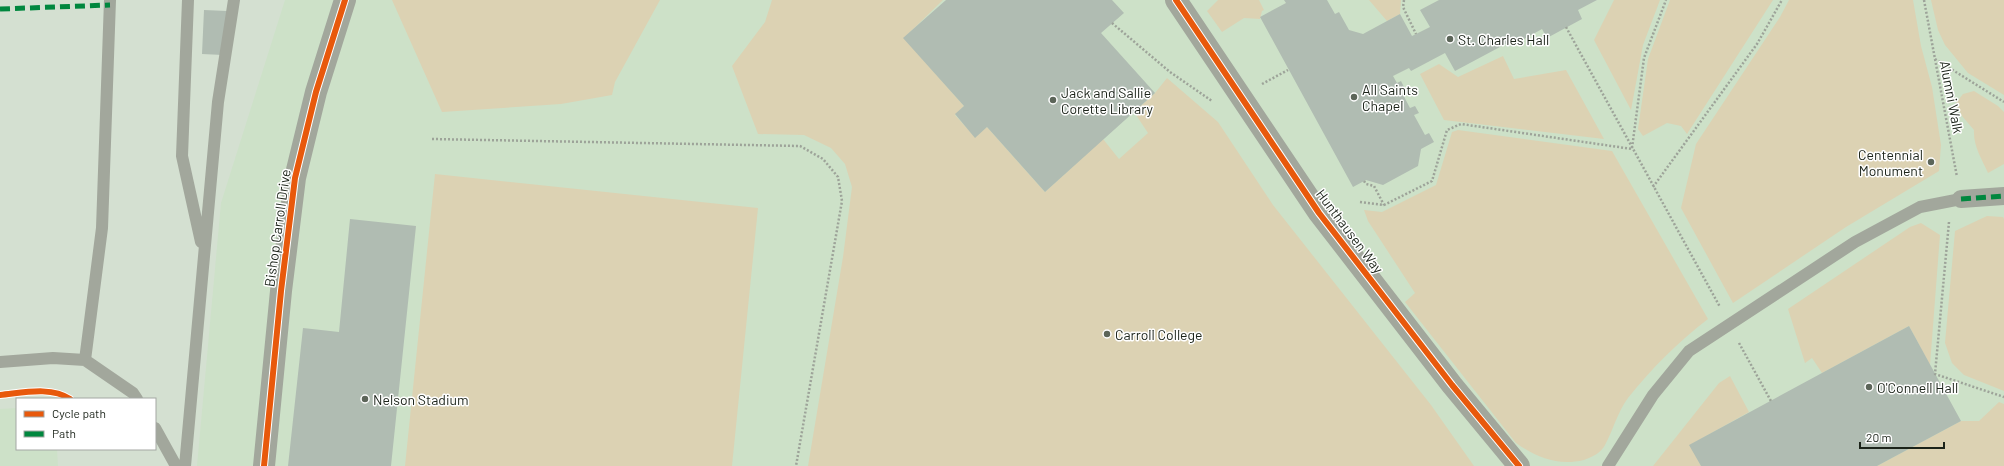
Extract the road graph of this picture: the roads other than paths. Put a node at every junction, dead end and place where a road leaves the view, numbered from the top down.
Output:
1 (110, 0) edge
2 (188, 0) edge
3 (234, 0) edge
4 (345, 0) edge
5 (1176, 0) edge
6 (2004, 196) edge
7 (1956, 199) joint
8 (204, 254) junction
9 (85, 360) junction
10 (0, 362) edge
11 (136, 398) edge
12 (156, 430) edge
13 (176, 466) edge
14 (185, 466) edge
15 (264, 466) edge
16 (1519, 466) edge
17 (1608, 466) edge

1 - 9 lane
2 - 8 lane
3 - 8 lane
4 - 15 street, Bishop Carroll Drive
5 - 16 street, Hunthausen Way
6 - 7 street
7 - 17 lane
8 - 14 lane
9 - 10 lane
9 - 11 lane
12 - 13 lane

